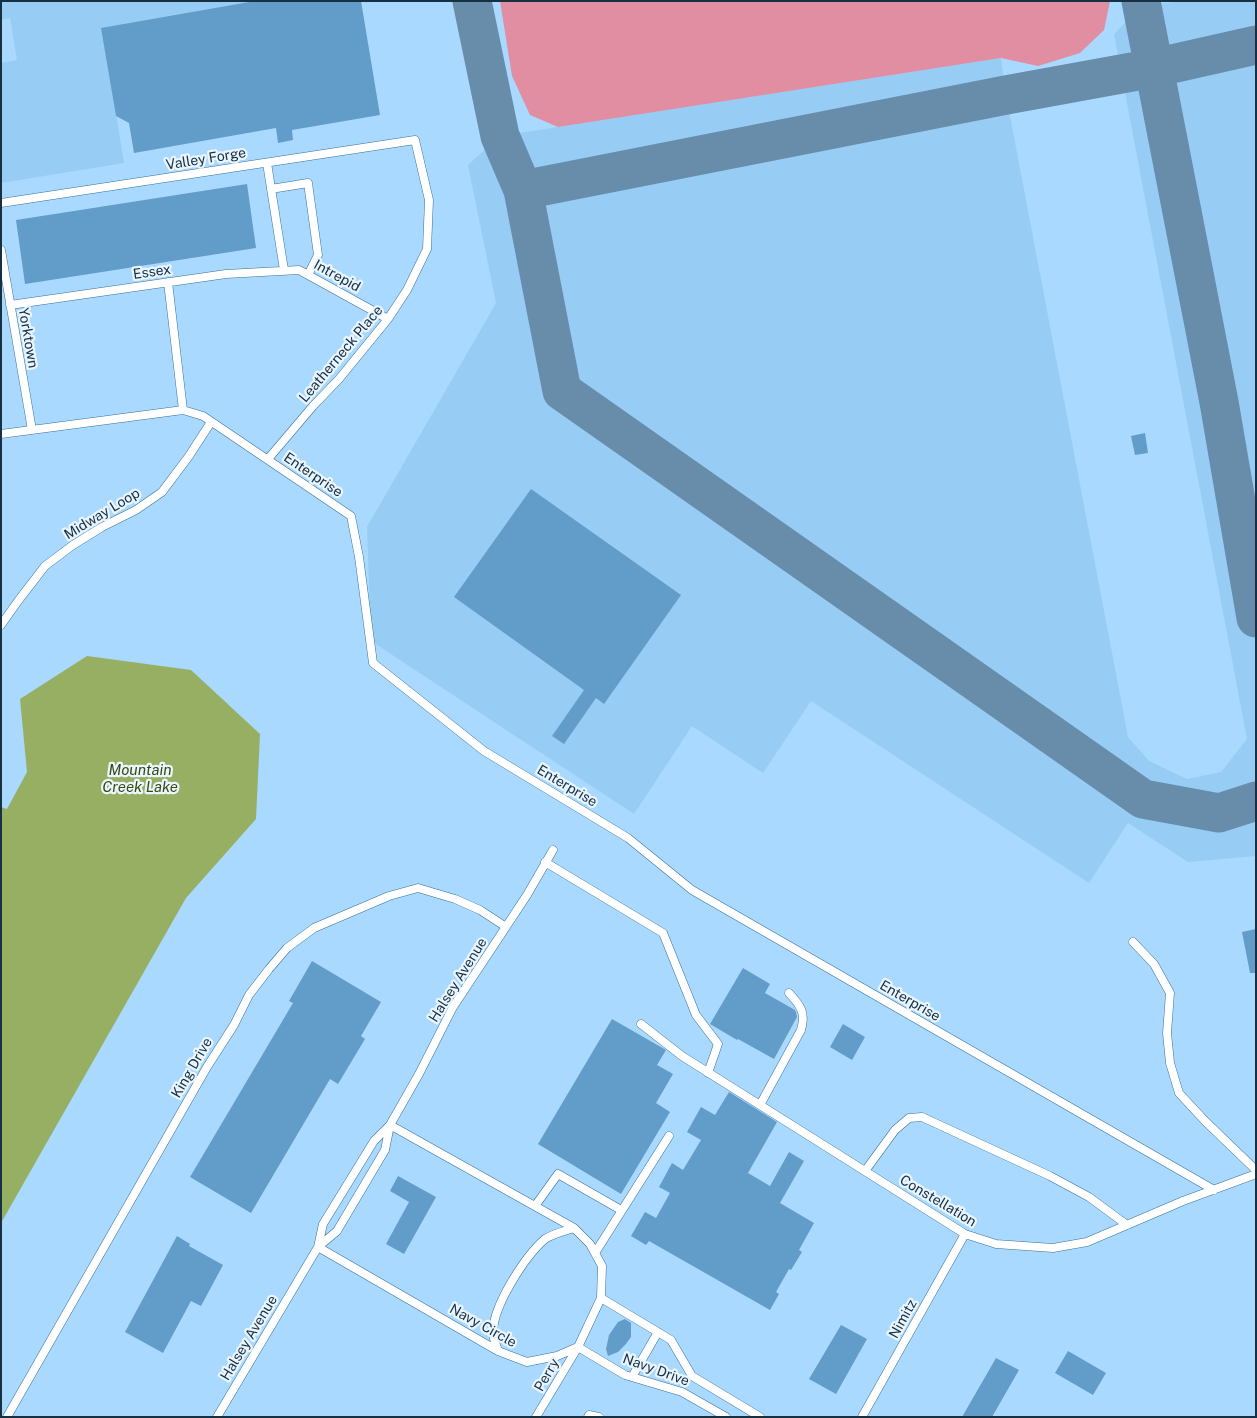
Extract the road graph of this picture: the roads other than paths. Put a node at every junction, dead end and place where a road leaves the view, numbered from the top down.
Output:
1 (416, 140) joint
2 (267, 163) junction
3 (271, 188) junction
4 (1, 203) edge
5 (1, 250) edge
6 (284, 270) junction
7 (299, 270) joint
8 (308, 275) junction
9 (168, 282) junction
10 (10, 305) junction
11 (388, 319) junction
12 (183, 410) junction
13 (211, 422) junction
14 (32, 430) junction
15 (1, 434) edge
16 (268, 459) junction
17 (1, 625) edge
18 (552, 850) dead end
19 (545, 862) junction
20 (506, 927) junction
21 (1133, 942) dead end
22 (789, 993) dead end
23 (641, 1024) dead end
24 (708, 1073) junction
25 (760, 1105) junction
26 (390, 1125) junction
27 (669, 1136) dead end
28 (864, 1171) junction
29 (1256, 1172) edge
30 (348, 1184) junction
31 (1214, 1190) junction
32 (361, 1191) junction
33 (535, 1206) junction
34 (621, 1210) junction
35 (1127, 1225) junction
36 (574, 1228) junction
37 (965, 1234) junction
38 (318, 1247) junction
39 (595, 1253) junction
40 (601, 1298) junction
41 (658, 1332) junction
42 (578, 1346) junction
43 (498, 1351) junction
44 (632, 1377) junction
45 (7, 1417) edge
46 (217, 1417) edge
47 (536, 1417) edge
48 (588, 1417) edge
49 (600, 1417) edge
50 (726, 1417) edge
51 (760, 1417) edge
52 (862, 1417) edge

1 - 2 lane, Valley Forge
1 - 11 lane, Leatherneck Place
2 - 3 lane
2 - 4 lane, Valley Forge
3 - 6 lane
3 - 8 lane
5 - 10 lane, Yorktown
6 - 7 lane, Essex
6 - 9 lane, Essex
7 - 8 lane, Intrepid
8 - 11 lane, Intrepid
9 - 10 lane, Essex
9 - 12 lane
10 - 14 lane, Yorktown
11 - 16 lane, Leatherneck Place
12 - 13 lane, Enterprise
12 - 14 lane, Enterprise
13 - 16 lane, Enterprise
13 - 17 lane, Midway Loop
14 - 15 lane, Enterprise
16 - 31 lane, Enterprise
18 - 19 lane, Halsey Avenue
19 - 20 lane, Halsey Avenue
19 - 24 lane
20 - 26 lane, Halsey Avenue
20 - 45 lane, King Drive
21 - 29 lane
22 - 25 lane
23 - 24 lane, Constellation
24 - 25 lane, Constellation
25 - 28 lane, Constellation
26 - 30 lane, Halsey Avenue
26 - 32 lane, Halsey Avenue
26 - 33 lane
27 - 34 lane
28 - 35 lane
28 - 37 lane, Constellation
29 - 31 lane, Constellation
30 - 32 lane
30 - 38 lane, Halsey Avenue
31 - 35 lane, Constellation
32 - 38 lane, Halsey Avenue
33 - 34 lane
33 - 36 lane
34 - 39 lane
35 - 37 lane, Constellation
36 - 39 lane
36 - 43 lane
37 - 52 lane, Nimitz
38 - 43 lane, Navy Circle
38 - 46 lane, Halsey Avenue
39 - 40 lane
40 - 41 lane, Navy Drive
40 - 42 lane
41 - 44 lane
41 - 51 lane, Navy Drive
42 - 43 lane, Navy Circle
42 - 44 lane, Navy Drive
42 - 47 lane, Perry
44 - 50 lane, Navy Drive
48 - 49 lane

